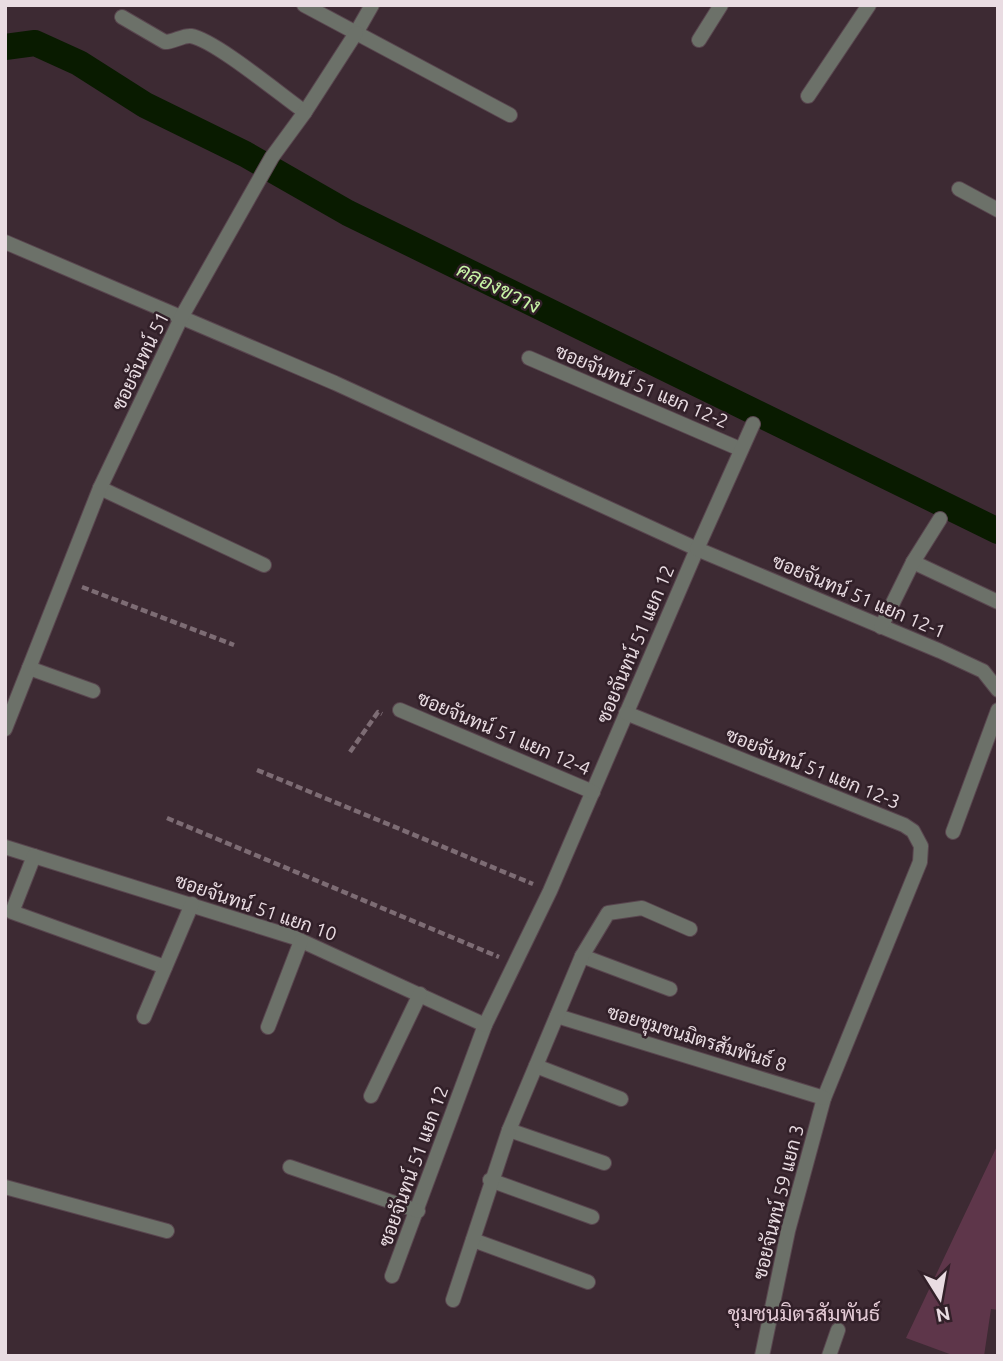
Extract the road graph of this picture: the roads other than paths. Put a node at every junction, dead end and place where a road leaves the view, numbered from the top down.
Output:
1 (304, 5) edge
2 (372, 5) edge
3 (721, 5) edge
4 (869, 5) edge
5 (121, 17) dead end
6 (356, 33) junction
7 (699, 40) dead end
8 (808, 96) dead end
9 (305, 113) junction
10 (510, 115) dead end
11 (959, 189) dead end
12 (998, 210) edge
13 (5, 242) edge
14 (182, 316) junction
15 (529, 358) dead end
16 (753, 424) dead end
17 (740, 449) junction
18 (100, 488) junction
19 (940, 519) dead end
20 (697, 549) junction
21 (913, 562) junction
22 (264, 565) dead end
23 (998, 602) edge
24 (881, 627) junction
25 (29, 668) junction
26 (998, 690) edge
27 (93, 691) dead end
28 (400, 710) dead end
29 (998, 710) edge
30 (626, 713) junction
31 (6, 724) edge
32 (593, 792) junction
33 (953, 832) dead end
34 (5, 847) edge
35 (34, 856) junction
36 (192, 904) junction
37 (690, 929) dead end
38 (302, 941) junction
39 (582, 956) junction
40 (165, 967) junction
41 (670, 989) dead end
42 (420, 994) junction
43 (557, 1016) junction
44 (144, 1017) dead end
45 (485, 1025) junction
46 (268, 1027) dead end
47 (536, 1066) junction
48 (371, 1096) dead end
49 (824, 1098) junction
50 (621, 1099) dead end
51 (509, 1129) junction
52 (604, 1163) dead end
53 (290, 1167) dead end
54 (490, 1180) junction
55 (5, 1187) edge
56 (418, 1211) junction
57 (592, 1217) dead end
58 (167, 1231) dead end
59 (473, 1240) junction
60 (393, 1276) dead end
61 (588, 1282) dead end
62 (453, 1300) dead end
63 (838, 1330) dead end
64 (762, 1356) edge
65 (830, 1356) edge

1 - 6 street
2 - 6 street, ซอยจันทน์ 51
3 - 7 street
4 - 8 street
5 - 9 street
6 - 9 street, ซอยจันทน์ 51
6 - 10 street
9 - 14 street, ซอยจันทน์ 51
11 - 12 street
13 - 14 street, ซอยจันทน์ 51 แยก 12
14 - 18 street, ซอยจันทน์ 51
14 - 20 street, ซอยจันทน์ 51 แยก 12
15 - 17 street, ซอยจันทน์ 51 แยก 12-2
16 - 17 street, ซอยจันทน์ 51 แยก 12-2
17 - 20 street, ซอยจันทน์ 51 แยก 12-2
18 - 22 street
18 - 25 street, ซอยจันทน์ 51
19 - 21 street
20 - 24 street, ซอยจันทน์ 51 แยก 12-1
20 - 30 street, ซอยจันทน์ 51 แยก 12
21 - 23 street
21 - 24 street
24 - 26 street, ซอยจันทน์ 51 แยก 12-1
25 - 27 street
25 - 31 street, ซอยจันทน์ 51
28 - 32 street, ซอยจันทน์ 51 แยก 12-4
29 - 33 street
30 - 32 street, ซอยจันทน์ 51 แยก 12
30 - 49 street, ซอยจันทน์ 51 แยก 12-3
32 - 45 street, ซอยจันทน์ 51 แยก 12
34 - 35 street, ซอยจันทน์ 51 แยก 10
35 - 36 street, ซอยจันทน์ 51 แยก 10
35 - 40 street
36 - 38 street, ซอยจันทน์ 51 แยก 10
36 - 40 street
37 - 39 street
38 - 42 street, ซอยจันทน์ 51 แยก 10
38 - 46 street
39 - 41 street
39 - 43 street
40 - 44 street
42 - 45 street, ซอยจันทน์ 51 แยก 10
42 - 48 street
43 - 47 street
43 - 49 street, ซอยชุมชนมิตรสัมพันธ์ 8
45 - 56 street, ซอยจันทน์ 51 แยก 12
47 - 50 street
47 - 51 street
49 - 64 street, ซอยจันทน์ 59 แยก 3
51 - 52 street
51 - 54 street
53 - 56 street
54 - 57 street
54 - 59 street
55 - 58 street
56 - 60 street, ซอยจันทน์ 51 แยก 12
59 - 61 street
59 - 62 street
63 - 65 street

